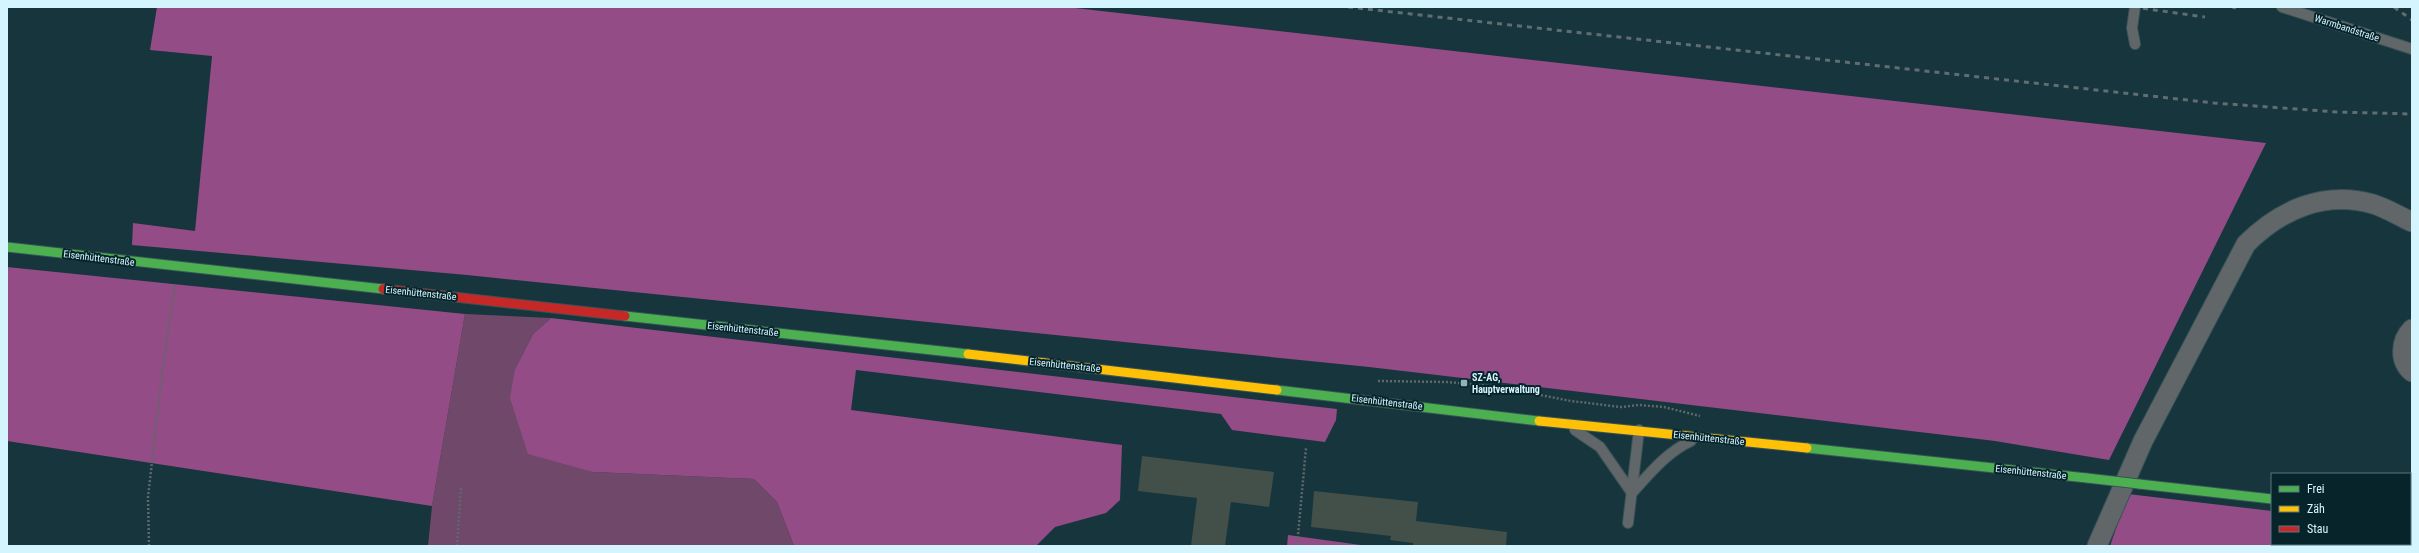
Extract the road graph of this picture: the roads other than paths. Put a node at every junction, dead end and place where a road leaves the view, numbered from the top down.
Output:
1 (2135, 7) edge
2 (2282, 7) edge
3 (2135, 44) dead end
4 (2412, 49) edge
5 (2412, 222) edge
6 (7, 247) edge
7 (2412, 329) edge
8 (2412, 372) edge
9 (1565, 423) junction
10 (1639, 430) junction
11 (1700, 437) junction
12 (1632, 493) junction
13 (2271, 499) edge
14 (1628, 523) dead end
15 (2097, 546) edge

1 - 3 lane
2 - 4 lane, Warmbandstraße
5 - 15 street
6 - 9 street, Eisenhüttenstraße
7 - 8 street
9 - 10 street, Eisenhüttenstraße
9 - 12 lane
10 - 11 street, Eisenhüttenstraße
10 - 12 lane
11 - 12 lane
11 - 13 street, Eisenhüttenstraße, bridge
12 - 14 lane

